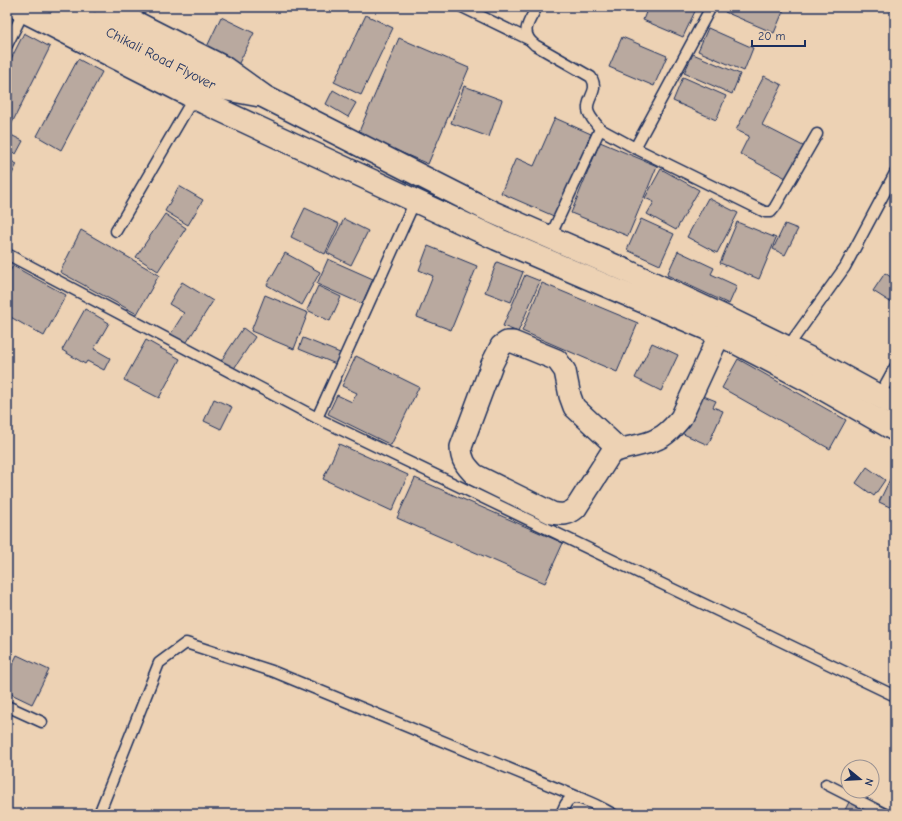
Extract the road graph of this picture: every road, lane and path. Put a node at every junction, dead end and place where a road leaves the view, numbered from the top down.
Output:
1 (61, 7) edge
2 (105, 7) edge
3 (462, 7) edge
4 (537, 7) edge
5 (711, 7) edge
6 (20, 9) edge
7 (131, 13) edge
8 (528, 39) junction
9 (7, 45) edge
10 (220, 88) junction
11 (194, 97) junction
12 (265, 97) junction
13 (250, 124) junction
14 (600, 129) junction
15 (817, 134) dead end
16 (635, 148) junction
17 (895, 173) edge
18 (415, 201) junction
19 (116, 231) dead end
20 (550, 237) junction
21 (7, 254) edge
22 (541, 258) junction
23 (723, 326) junction
24 (787, 348) junction
25 (895, 367) edge
26 (887, 401) edge
27 (317, 418) junction
28 (895, 430) edge
29 (619, 449) junction
30 (895, 696) edge
31 (7, 706) edge
32 (42, 722) dead end
33 (826, 784) dead end
34 (583, 799) junction
35 (99, 814) edge
36 (561, 814) edge
37 (613, 814) edge
38 (885, 814) edge

1 - 10 main road, Chikali Road Flyover
2 - 7 main road
3 - 8 lane
4 - 8 lane
5 - 16 lane
6 - 9 lane
6 - 11 main road
7 - 12 main road
8 - 14 lane
10 - 12 main road, Chikali Road Flyover
10 - 13 main road
11 - 13 main road
11 - 19 lane
12 - 20 main road
13 - 18 main road
14 - 16 lane
14 - 20 lane
15 - 16 lane
17 - 24 lane
18 - 22 main road
18 - 27 lane
20 - 22 main road
20 - 23 main road
21 - 27 lane
22 - 23 main road
23 - 24 main road
23 - 28 main road
23 - 29 street
24 - 26 main road
25 - 26 lane
27 - 30 lane
29 - 29 street
31 - 32 lane
33 - 38 lane
34 - 35 lane
34 - 36 lane
34 - 37 lane

